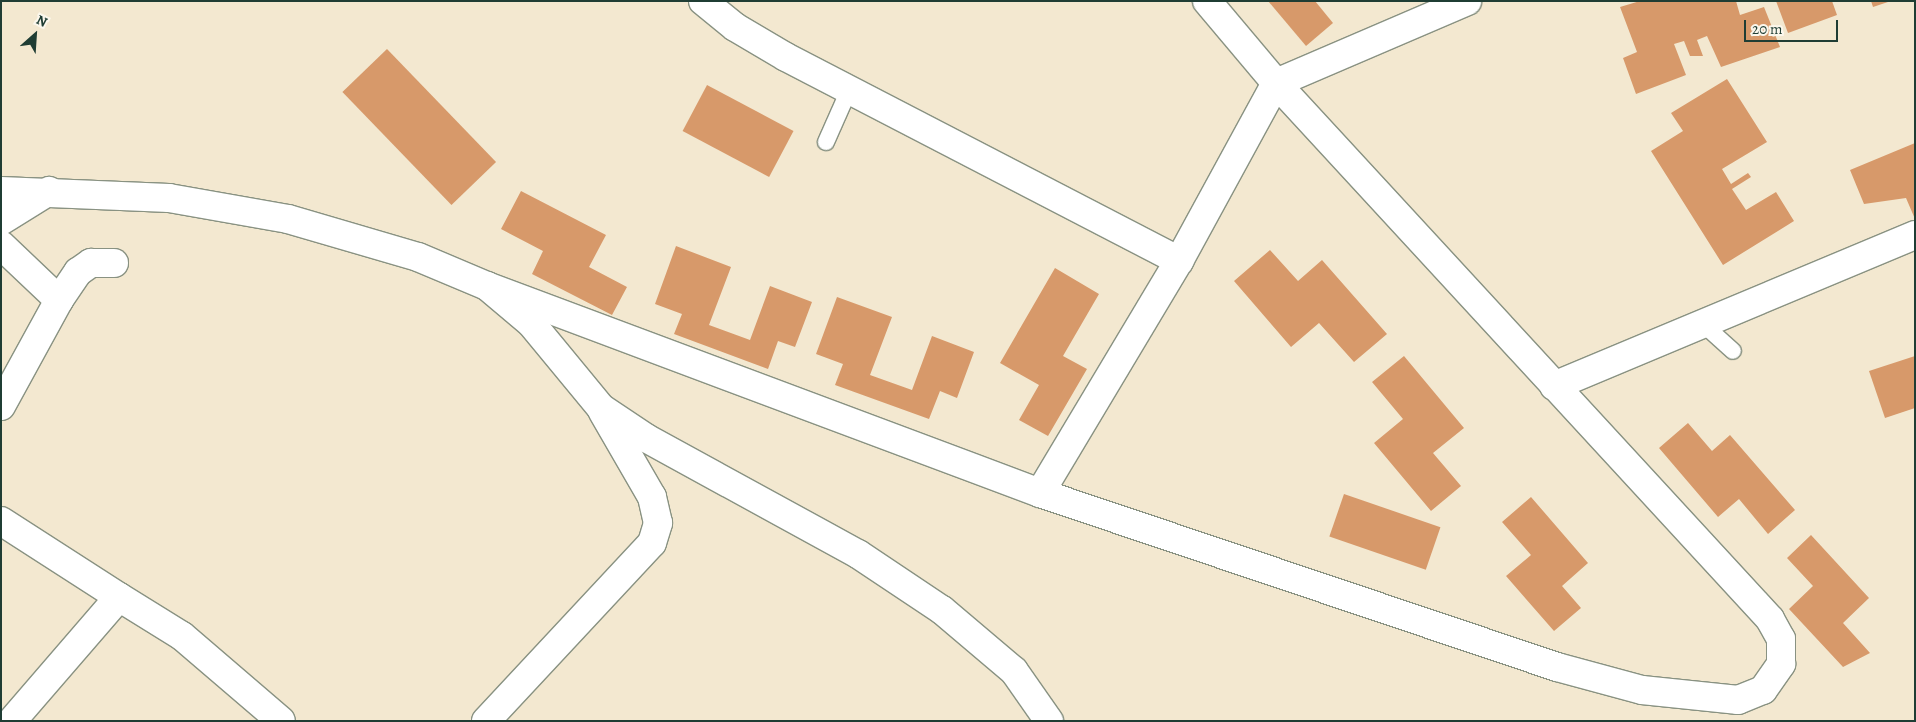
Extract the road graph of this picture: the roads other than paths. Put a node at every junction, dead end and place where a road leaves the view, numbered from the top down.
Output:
1 (703, 1) edge
2 (1207, 1) edge
3 (1467, 1) edge
4 (1276, 83) junction
5 (849, 90) junction
6 (826, 142) dead end
7 (1, 191) edge
8 (50, 191) junction
9 (1, 221) edge
10 (1915, 235) edge
11 (1, 245) edge
12 (1179, 261) junction
13 (114, 263) dead end
14 (487, 286) junction
15 (59, 300) junction
16 (1703, 324) junction
17 (1733, 351) dead end
18 (1554, 386) junction
19 (1, 406) edge
20 (601, 408) junction
21 (1040, 493) junction
22 (1, 521) edge
23 (119, 596) junction
24 (12, 721) edge
25 (281, 721) edge
26 (486, 721) edge
27 (1049, 721) edge

1 - 5 street
2 - 4 street
3 - 4 street
4 - 12 street
4 - 18 street
5 - 6 lane
5 - 12 street
7 - 8 street
8 - 9 street
8 - 14 street
10 - 16 street
11 - 15 street
12 - 21 street
13 - 15 street
14 - 20 street
14 - 21 street
15 - 19 street
16 - 17 lane
16 - 18 street
18 - 21 street
20 - 26 street
20 - 27 street
22 - 23 street
23 - 24 street
23 - 25 street

